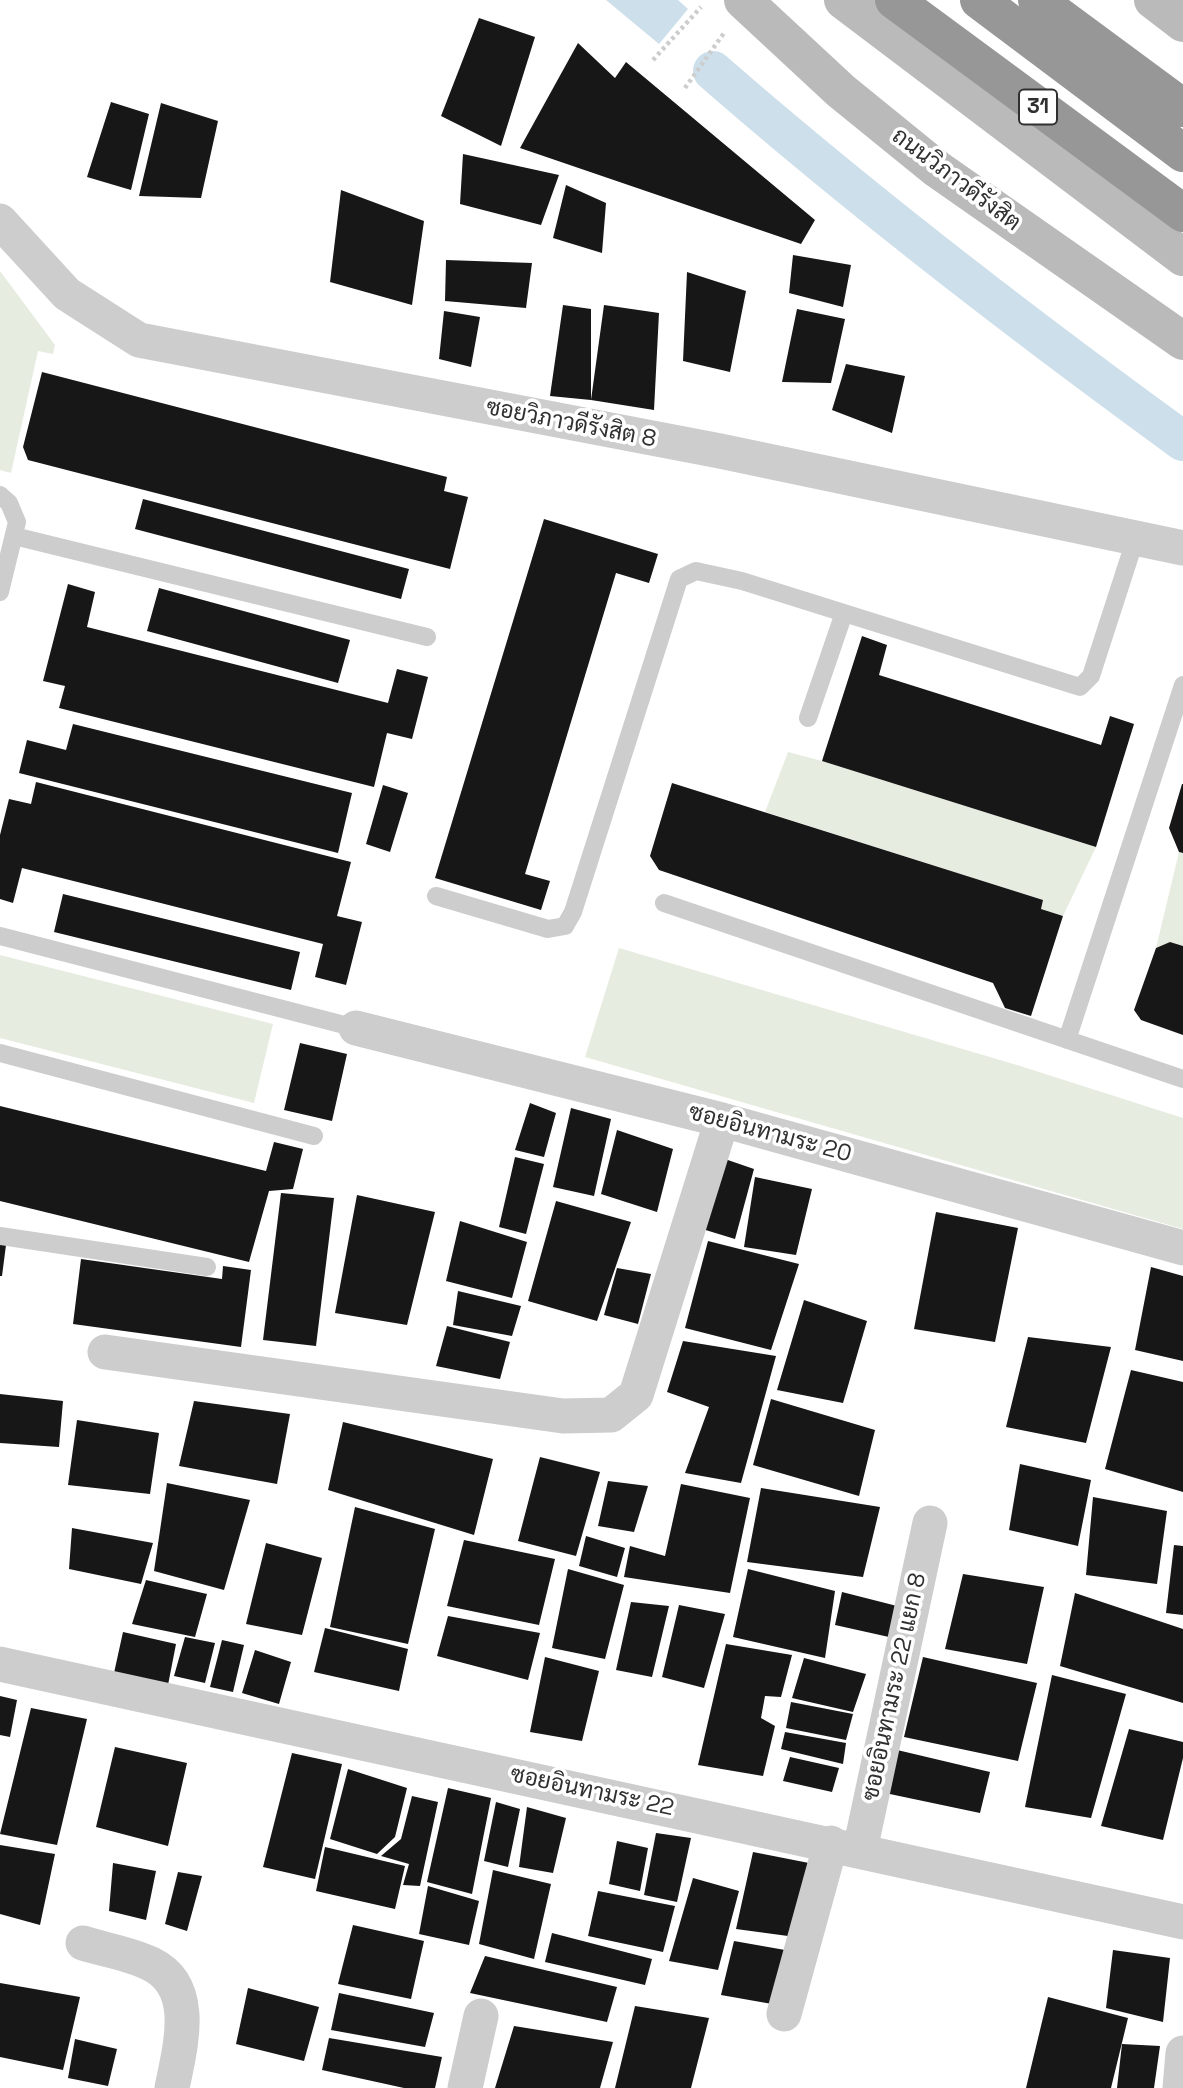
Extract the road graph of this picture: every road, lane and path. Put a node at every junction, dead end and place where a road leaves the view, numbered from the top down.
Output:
1 (843, 0) edge
2 (894, 0) edge
3 (979, 0) edge
4 (1037, 0) edge
5 (1060, 0) edge
6 (1153, 0) edge
7 (701, 7) dead end
8 (735, 15) edge
9 (1183, 23) edge
10 (653, 60) dead end
11 (685, 88) dead end
12 (1183, 90) edge
13 (1183, 108) edge
14 (1183, 153) edge
15 (1183, 213) edge
16 (0, 221) edge
17 (1183, 257) edge
18 (1183, 341) edge
19 (0, 495) edge
20 (14, 536) junction
21 (1135, 540) junction
22 (1183, 548) edge
23 (0, 592) edge
24 (844, 613) junction
25 (427, 637) dead end
26 (1183, 685) edge
27 (808, 718) dead end
28 (1178, 718) edge
29 (436, 896) dead end
30 (664, 903) dead end
31 (0, 936) edge
32 (356, 1028) joint
33 (1067, 1040) junction
34 (0, 1053) edge
35 (1183, 1079) edge
36 (722, 1120) junction
37 (314, 1136) dead end
38 (0, 1236) edge
39 (1183, 1248) edge
40 (207, 1267) dead end
41 (105, 1352) dead end
42 (930, 1523) dead end
43 (0, 1664) edge
44 (846, 1847) junction
45 (1183, 1922) edge
46 (83, 1943) dead end
47 (784, 2014) dead end
48 (481, 2016) dead end
49 (1183, 2053) edge
50 (172, 2088) edge
51 (465, 2088) edge
52 (1180, 2088) edge

1 - 17 main road, 31
2 - 15 highway, 31
3 - 14 highway, 31
4 - 13 highway
5 - 12 highway
6 - 9 main road
7 - 10 path
8 - 11 path
8 - 18 main road, ถนนวิภาวดีรังสิต
16 - 21 street, ซอยวิภาวดีรังสิต 8
19 - 20 lane
20 - 23 lane
20 - 25 lane
21 - 22 street, ซอยวิภาวดีรังสิต 8
21 - 24 lane
24 - 27 lane
24 - 29 lane
26 - 28 lane
28 - 33 lane
30 - 33 lane
31 - 32 lane
32 - 36 street, ซอยอินทามระ 20
33 - 35 lane
34 - 37 lane
36 - 39 street, ซอยอินทามระ 20
36 - 41 street
38 - 40 lane
42 - 44 street, ซอยอินทามระ 22 แยก 8
43 - 44 street, ซอยอินทามระ 22
44 - 45 street, ซอยอินทามระ 22
44 - 47 street, ซอยอินทามระ 22 แยก 8
46 - 50 street
48 - 51 street
49 - 52 street

